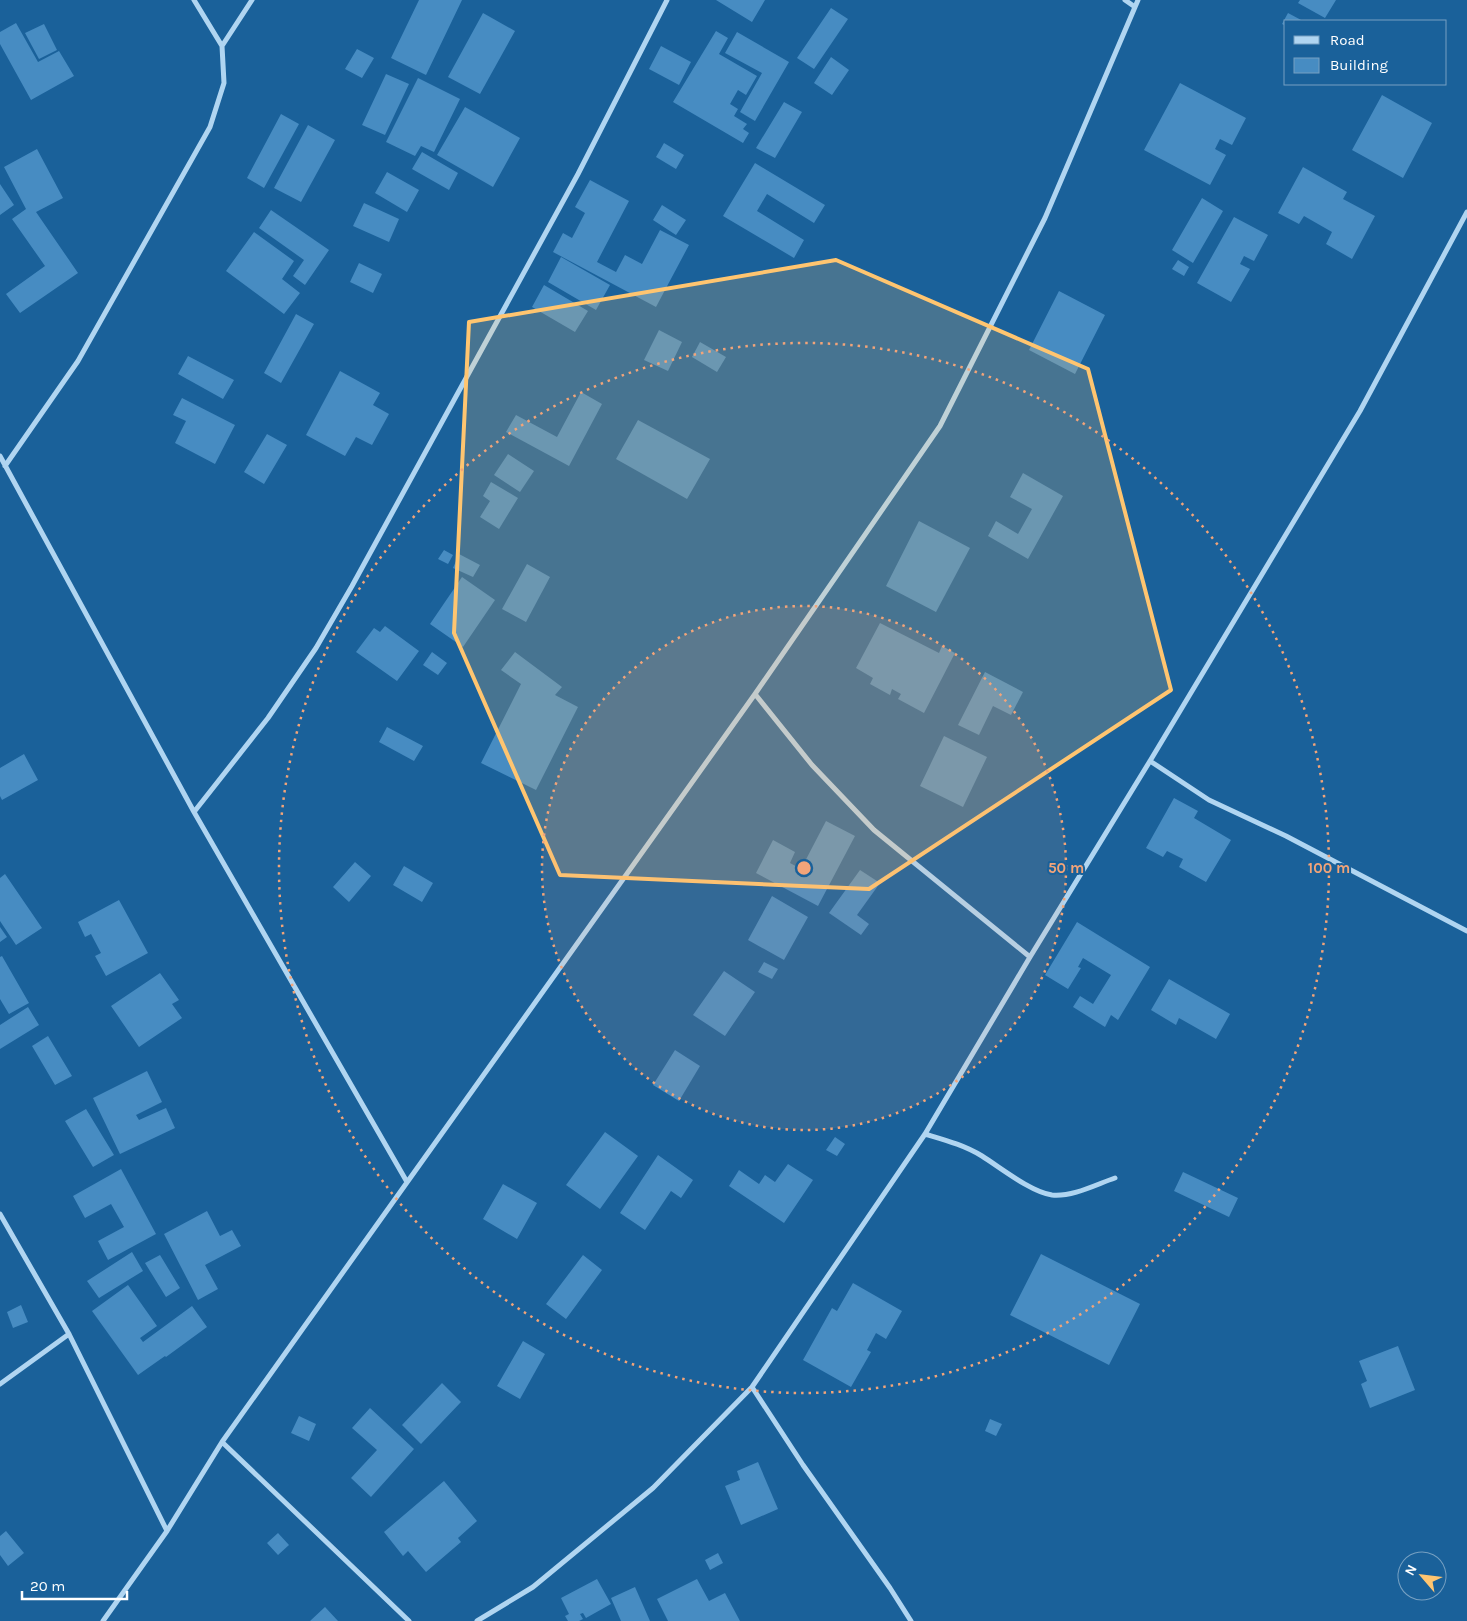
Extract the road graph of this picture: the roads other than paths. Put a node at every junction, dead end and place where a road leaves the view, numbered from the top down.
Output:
1 (194, 0) edge
2 (252, 0) edge
3 (667, 0) edge
4 (1125, 0) edge
5 (1138, 0) edge
6 (1135, 7) junction
7 (222, 46) junction
8 (1467, 212) edge
9 (0, 456) edge
10 (5, 466) junction
11 (755, 694) junction
12 (1150, 761) junction
13 (194, 812) junction
14 (1467, 932) edge
15 (1030, 957) junction
16 (925, 1134) junction
17 (1115, 1178) dead end
18 (407, 1182) junction
19 (0, 1214) edge
20 (69, 1334) junction
21 (0, 1384) edge
22 (752, 1388) junction
23 (222, 1442) junction
24 (167, 1531) junction
25 (103, 1621) edge
26 (409, 1621) edge
27 (477, 1621) edge
28 (911, 1621) edge

1 - 7 street
2 - 7 street
3 - 13 street
4 - 6 street
5 - 6 street
6 - 11 street
7 - 10 street
8 - 12 street
9 - 10 street
10 - 13 street
11 - 15 street
11 - 18 street
12 - 14 street
12 - 15 street
13 - 18 street
15 - 16 street
16 - 17 street
16 - 22 street
18 - 23 street
19 - 20 street
20 - 21 street
20 - 24 street
22 - 27 street
22 - 28 street
23 - 24 street
23 - 26 street
24 - 25 street

